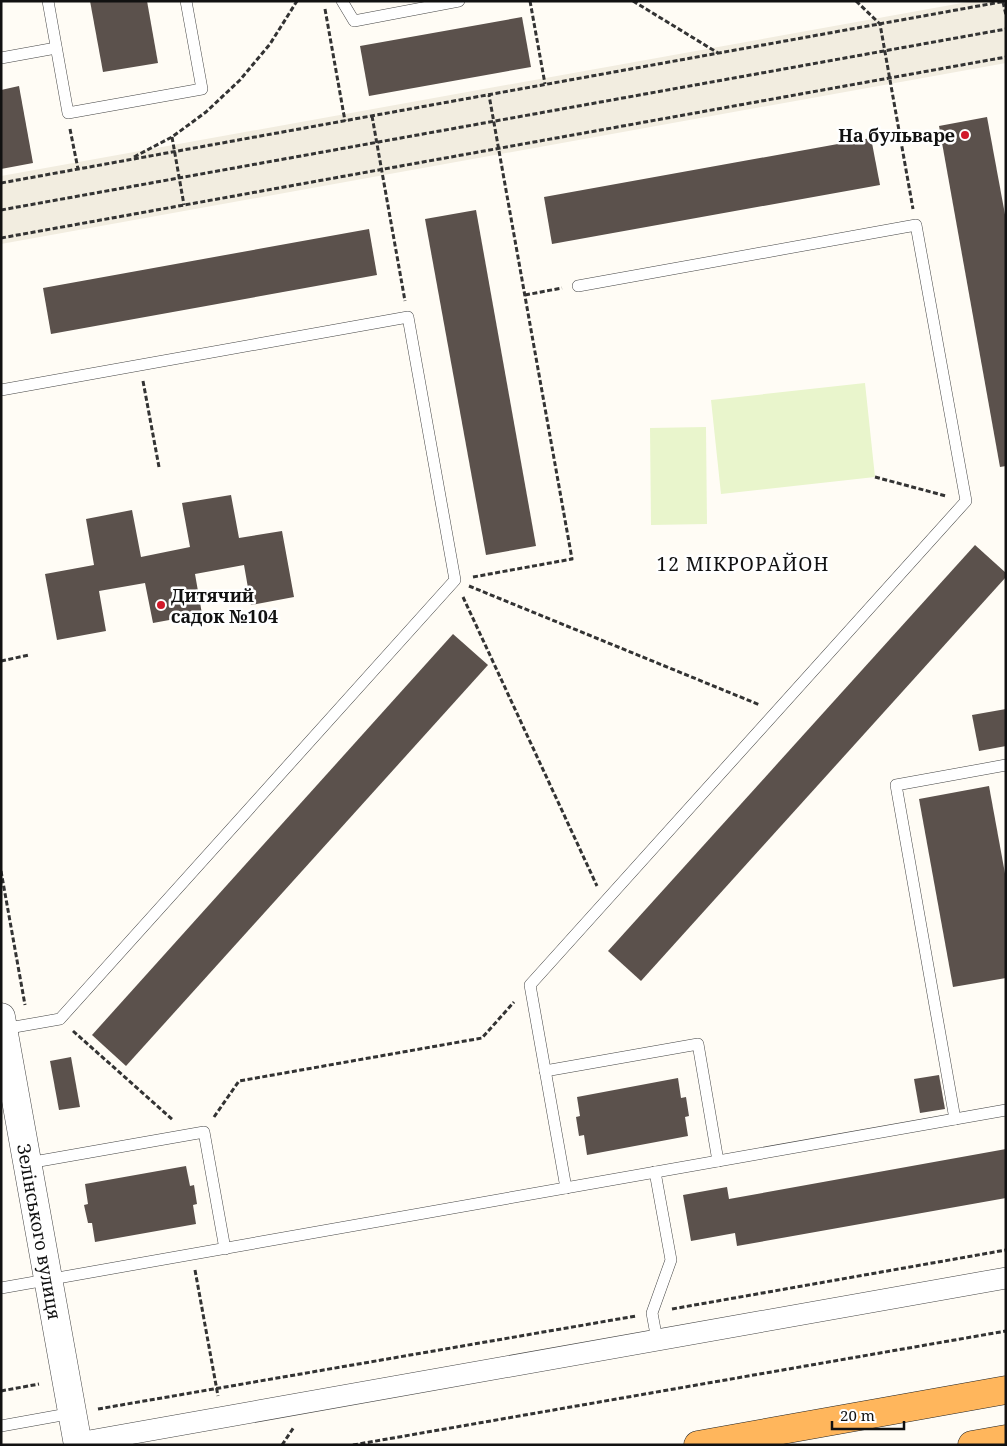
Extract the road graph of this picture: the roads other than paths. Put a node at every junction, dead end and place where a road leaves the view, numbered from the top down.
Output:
1 (48, 1) edge
2 (186, 1) edge
3 (342, 1) edge
4 (459, 1) edge
5 (56, 48) junction
6 (1, 58) edge
7 (578, 286) road end
8 (1, 390) edge
9 (1006, 765) edge
10 (2, 1023) edge
11 (545, 1071) junction
12 (1006, 1110) edge
13 (955, 1119) junction
14 (718, 1161) junction
15 (28, 1163) junction
16 (655, 1172) junction
17 (566, 1188) junction
18 (225, 1249) junction
19 (1006, 1278) edge
20 (49, 1280) junction
21 (1, 1288) edge
22 (657, 1340) junction
23 (1006, 1390) edge
24 (85, 1411) junction
25 (1, 1426) edge
26 (1006, 1439) edge
27 (77, 1444) edge
28 (698, 1445) edge
29 (972, 1445) edge

1 - 5 lane
2 - 5 lane
3 - 4 lane
5 - 6 lane
7 - 11 lane
8 - 10 lane
9 - 13 lane
10 - 15 street, Зелінського вулиця
11 - 14 lane
11 - 17 lane
12 - 13 lane
13 - 14 lane
14 - 16 lane
15 - 18 lane
15 - 20 street, Зелінського вулиця
16 - 17 lane
16 - 22 lane
17 - 18 lane
18 - 20 lane
19 - 22 street
20 - 21 lane
20 - 24 street, Зелінського вулиця
22 - 27 street
23 - 28 highway
24 - 25 lane
24 - 27 street, Зелінського вулиця
26 - 29 highway

